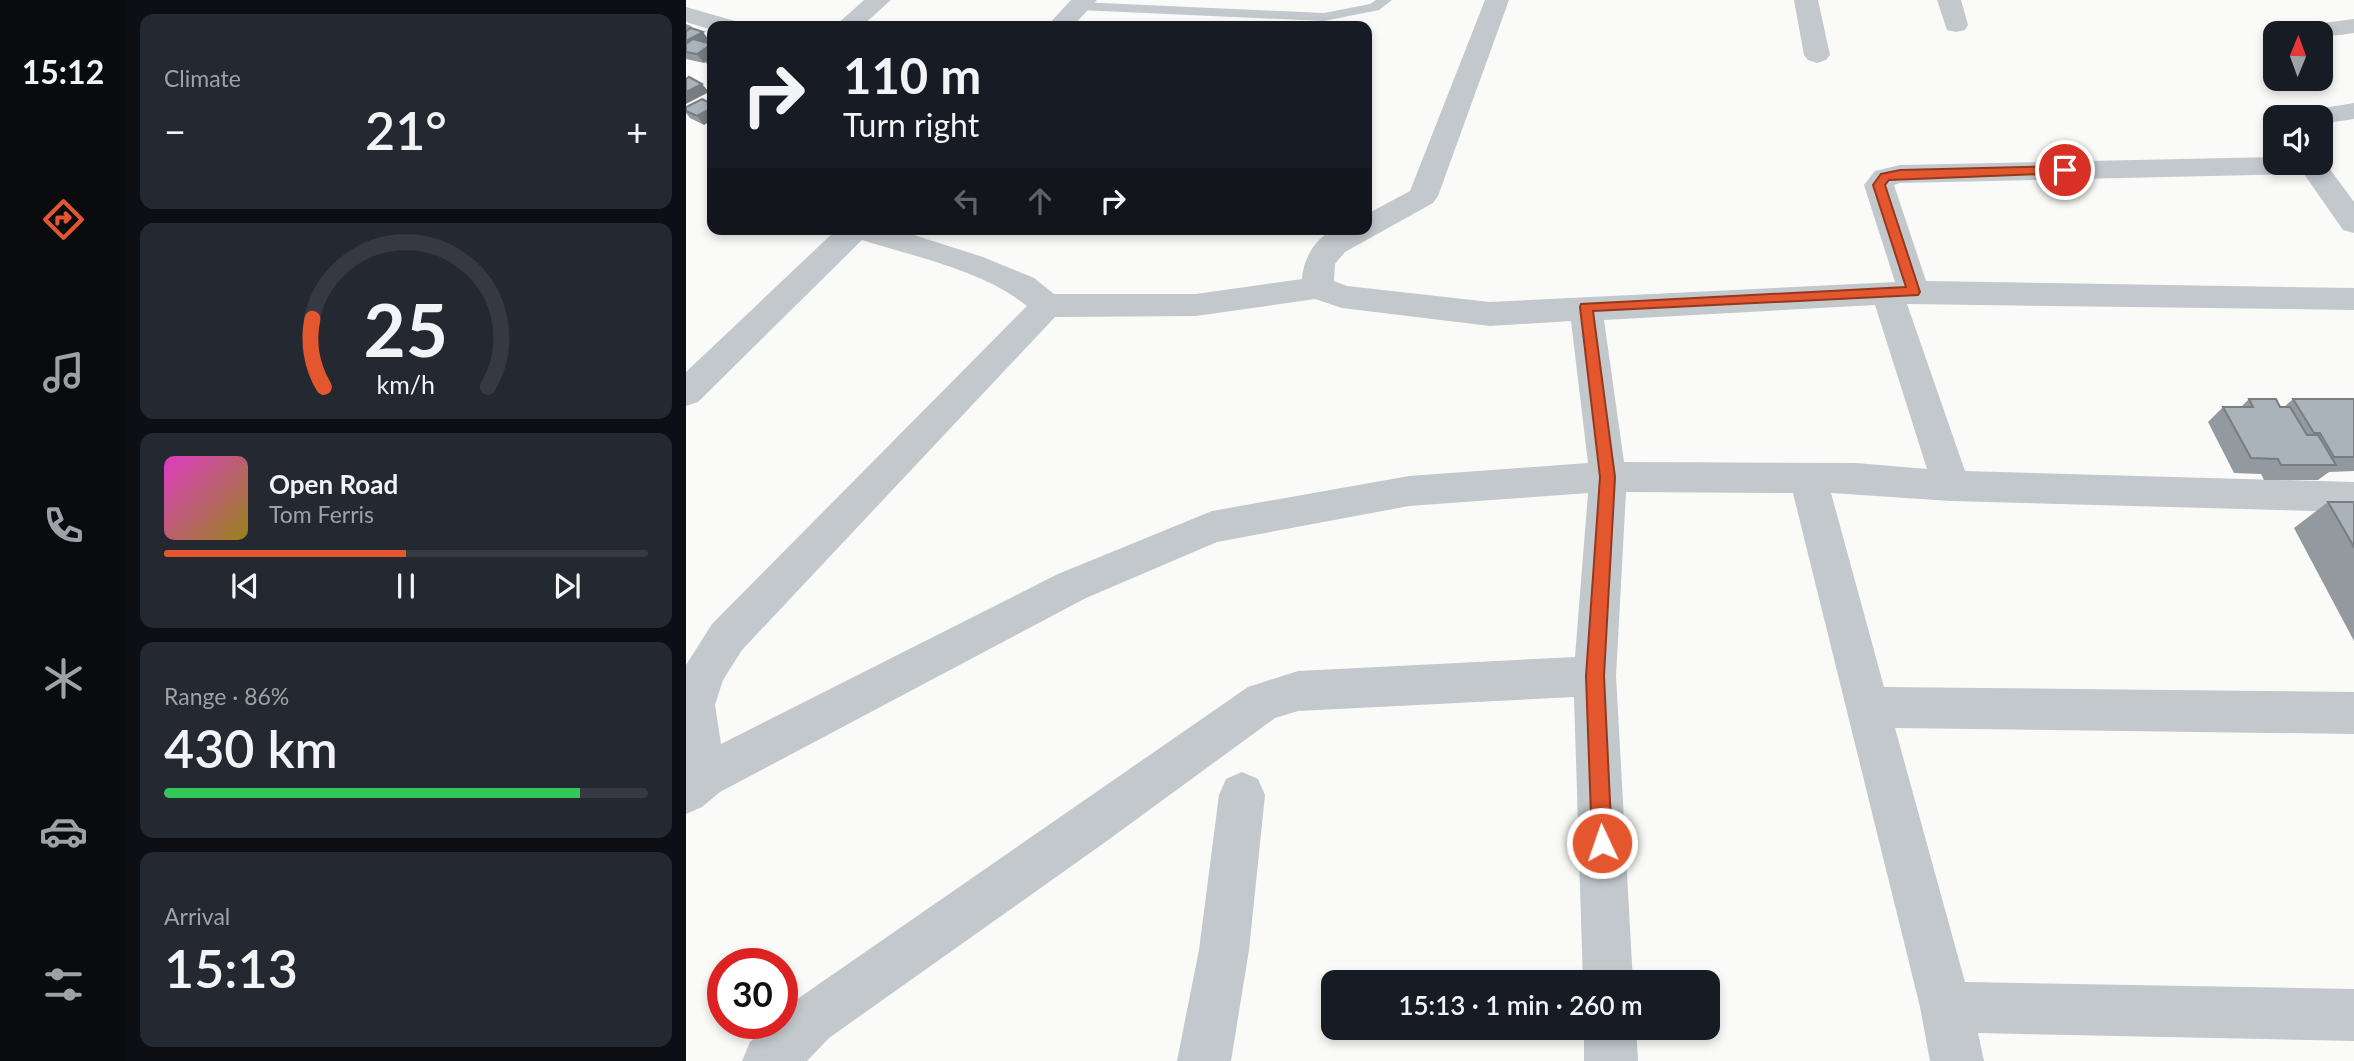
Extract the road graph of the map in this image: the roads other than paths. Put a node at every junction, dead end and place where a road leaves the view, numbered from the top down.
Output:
1 (734, 0) edge
2 (878, 0) edge
3 (1385, 0) edge
4 (1497, 0) edge
5 (1806, 0) edge
6 (1949, 0) edge
7 (1082, 3) edge
8 (707, 20) edge
9 (853, 21) edge
10 (1064, 21) edge
11 (1956, 25) dead end
12 (2354, 26) edge
13 (2333, 28) edge
14 (1817, 55) dead end
15 (2354, 111) edge
16 (2333, 114) edge
17 (2263, 165) edge
18 (2321, 175) edge
19 (2349, 209) edge
20 (1372, 224) edge
21 (849, 235) edge
22 (880, 235) edge
23 (1352, 235) edge
24 (1318, 287) junction
25 (1900, 292) junction
26 (2354, 299) edge
27 (1047, 305) junction
28 (1586, 307) junction
29 (686, 393) edge
30 (1608, 477) junction
31 (1808, 478) junction
32 (1951, 486) junction
33 (2354, 497) edge
34 (1595, 676) junction
35 (1869, 707) junction
36 (2350, 721) edge
37 (695, 784) edge
38 (1242, 795) dead end
39 (1607, 970) edge
40 (1946, 1007) junction
41 (2354, 1016) edge
42 (1610, 1040) edge
43 (769, 1061) edge
44 (1205, 1061) edge
45 (1611, 1061) edge
46 (1957, 1061) edge

1 - 8 street
2 - 9 street
3 - 7 lane
4 - 20 street
5 - 14 street
6 - 11 street
7 - 10 street
12 - 13 street
15 - 16 street
17 - 25 street
18 - 19 street
21 - 29 street
22 - 27 street
23 - 24 street
24 - 27 street
24 - 28 street
25 - 26 street
25 - 28 street
25 - 32 street
27 - 37 street
28 - 30 street
30 - 31 street
30 - 34 street
30 - 37 street
31 - 32 street
31 - 35 street
32 - 33 street
34 - 39 street
34 - 43 street
35 - 36 street
35 - 40 street
38 - 44 street
40 - 41 street
40 - 46 street
42 - 45 street

